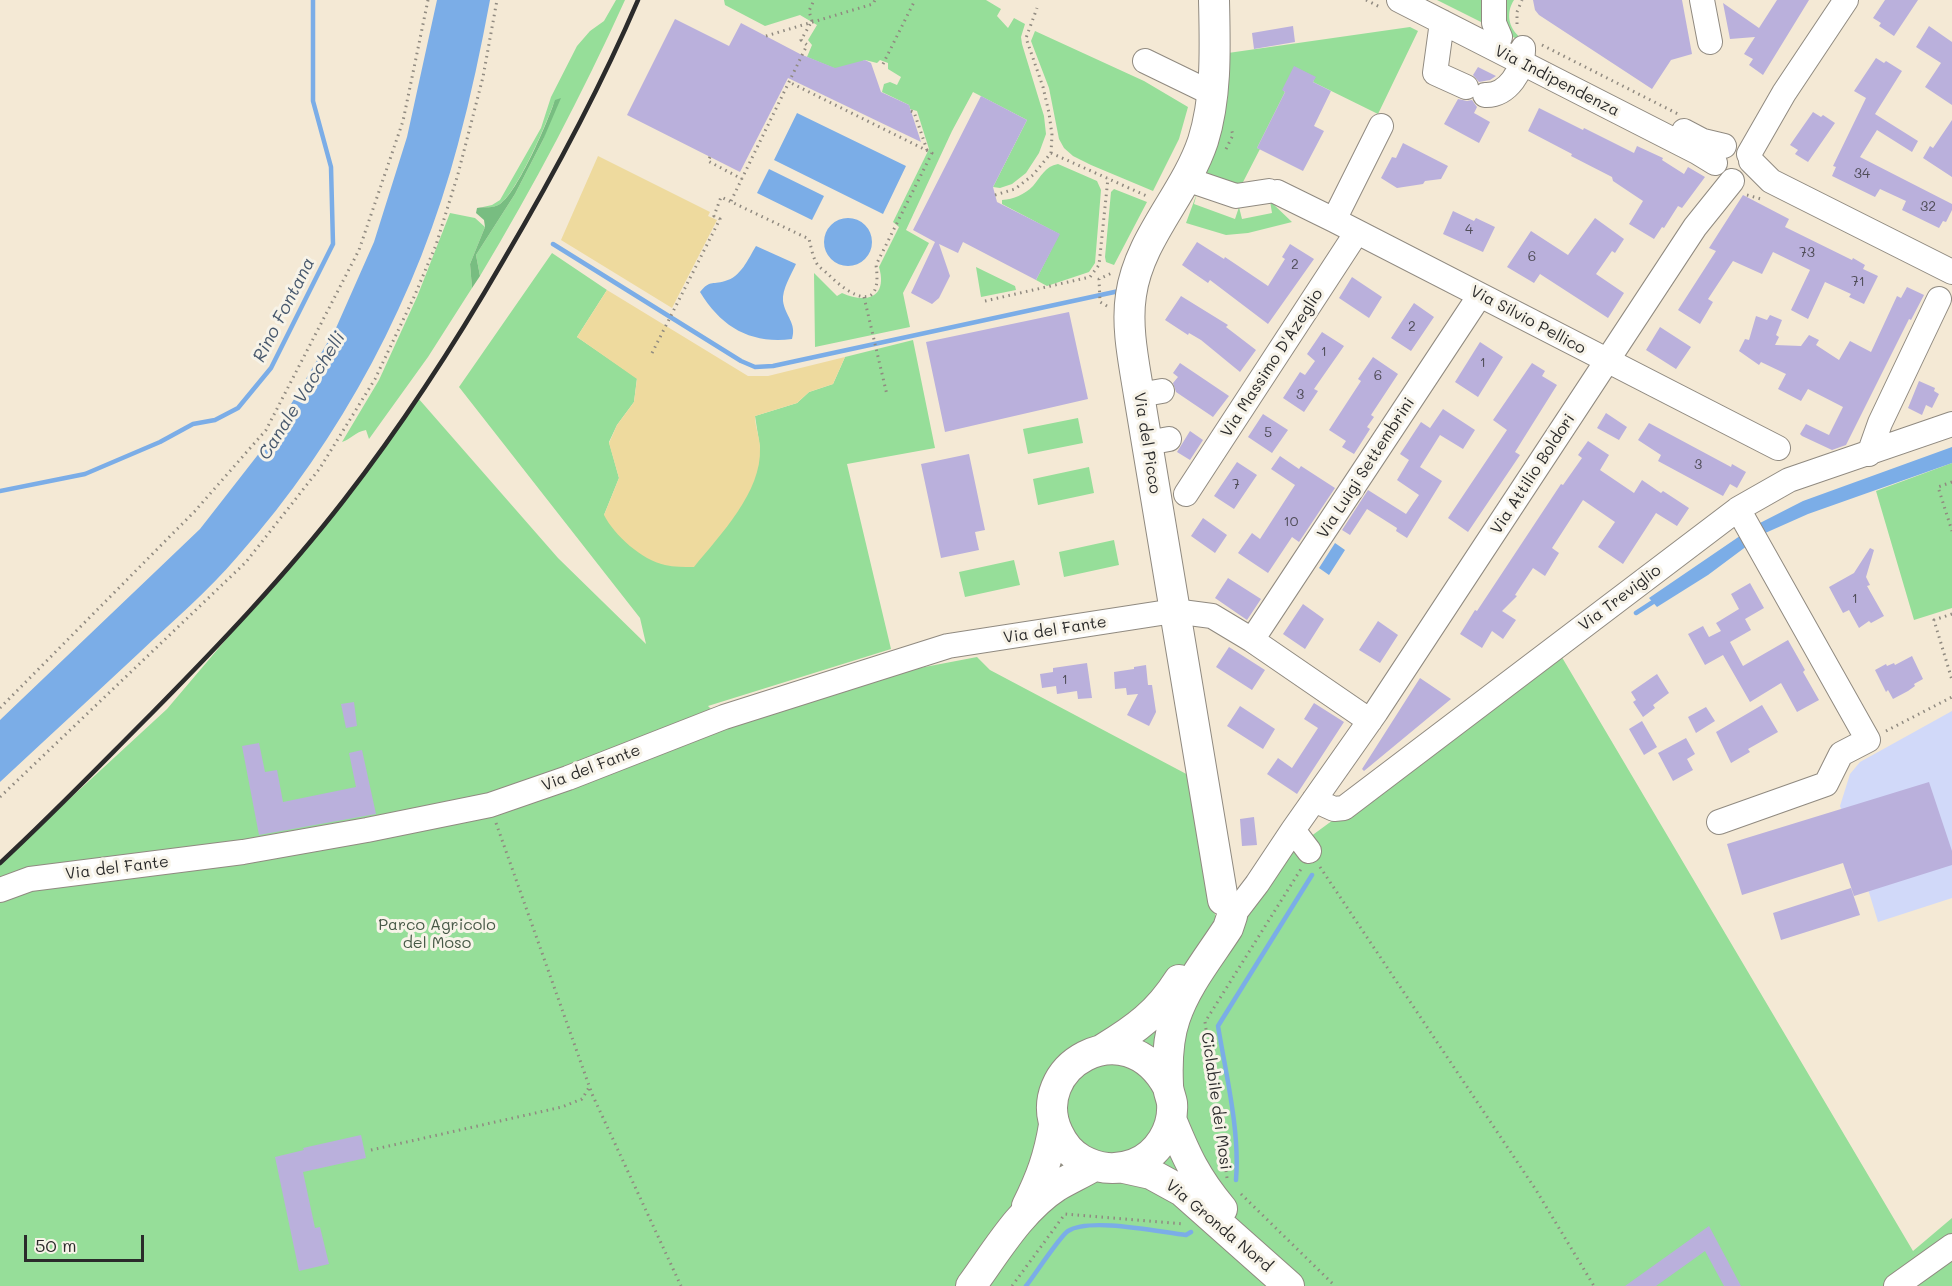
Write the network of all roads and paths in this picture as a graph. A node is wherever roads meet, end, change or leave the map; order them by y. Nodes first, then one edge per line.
1 (428, 0) edge
2 (497, 0) edge
3 (814, 0) edge
4 (875, 0) edge
5 (915, 0) edge
6 (1214, 0) edge
7 (1399, 0) edge
8 (1428, 0) edge
9 (1494, 0) edge
10 (1702, 0) edge
11 (1846, 0) edge
12 (1037, 8) dead end
13 (812, 21) junction
14 (1442, 22) junction
15 (766, 36) dead end
16 (1500, 37) junction
17 (1710, 42) dead end
18 (1528, 57) junction
19 (1145, 61) dead end
20 (883, 64) dead end
21 (789, 82) junction
22 (1213, 94) junction
23 (911, 111) dead end
24 (1381, 126) dead end
25 (927, 150) junction
26 (1051, 153) junction
27 (710, 157) dead end
28 (1733, 163) junction
29 (742, 178) junction
30 (1108, 178) junction
31 (1186, 179) junction
32 (995, 195) dead end
33 (731, 201) junction
34 (1170, 205) junction
35 (1334, 220) junction
36 (1357, 232) junction
37 (1118, 271) dead end
38 (1952, 272) edge
39 (1480, 295) junction
40 (864, 297) junction
41 (1939, 299) dead end
42 (985, 301) dead end
43 (1100, 302) dead end
44 (652, 353) dead end
45 (1607, 362) junction
46 (886, 395) dead end
47 (1952, 424) edge
48 (1778, 448) dead end
49 (1869, 454) junction
50 (1952, 482) edge
51 (1186, 494) dead end
52 (1738, 509) junction
53 (1952, 531) edge
54 (1178, 612) junction
55 (1952, 614) edge
56 (1252, 640) junction
57 (1952, 680) edge
58 (1952, 697) edge
59 (0, 708) edge
60 (1370, 721) junction
61 (1868, 740) junction
62 (0, 796) edge
63 (1314, 800) junction
64 (490, 805) junction
65 (1719, 822) dead end
66 (1293, 830) junction
67 (1309, 851) junction
68 (0, 890) edge
69 (1227, 909) junction
70 (1103, 1049) junction
71 (590, 1086) junction
72 (1168, 1087) junction
73 (1172, 1119) junction
74 (1054, 1125) junction
75 (370, 1150) dead end
76 (1094, 1166) junction
77 (1124, 1168) junction
78 (1215, 1197) junction
79 (1020, 1220) junction
80 (1952, 1246) edge
81 (1284, 1281) edge
82 (681, 1286) edge
83 (971, 1286) edge
84 (1012, 1286) edge
85 (1335, 1286) edge
86 (1594, 1286) edge
87 (1896, 1286) edge

1 - 59 path
2 - 62 path
3 - 13 path
4 - 13 path
5 - 20 path
6 - 22 main road, Via del Picco
7 - 14 street, Via Indipendenza
8 - 16 street, Via Indipendenza
9 - 16 street
10 - 17 street
11 - 28 street, Via Attilio Boldori
12 - 26 path
13 - 15 path
13 - 21 path
14 - 18 street, Via Indipendenza
14 - 18 street
16 - 18 street, Via Indipendenza
18 - 28 street, Via Indipendenza
19 - 22 street
21 - 25 path
21 - 29 path
22 - 31 main road, Via del Picco
23 - 25 path
24 - 35 street
25 - 40 path
26 - 30 path
26 - 32 path
27 - 29 path
28 - 38 street, Via Indipendenza
28 - 45 street, Via Attilio Boldori
29 - 33 path
30 - 34 path
30 - 42 path
31 - 34 main road, Via del Picco
31 - 35 street, Via Silvio Pellico
33 - 40 path
33 - 44 path
34 - 54 main road, Via del Picco
35 - 36 street, Via Silvio Pellico
36 - 39 street, Via Silvio Pellico
36 - 51 street, Via Massimo D'Azeglio
37 - 43 path
39 - 45 street, Via Silvio Pellico
39 - 56 street, Via Luigi Settembrini
40 - 46 path
41 - 49 street
45 - 48 street, Via Silvio Pellico
45 - 60 street, Via Attilio Boldori
47 - 49 street, Via Treviglio
49 - 52 street, Via Treviglio
50 - 53 path
52 - 61 street
52 - 63 street, Via Treviglio
54 - 56 street
54 - 64 street, Via del Fante
54 - 69 main road, Via del Picco
55 - 57 path
56 - 60 street
58 - 61 path
60 - 63 street, Via Attilio Boldori
61 - 65 street
63 - 66 street, Via Attilio Boldori
64 - 68 street, Via del Fante
64 - 71 path
66 - 67 street
66 - 69 street, Via Attilio Boldori
67 - 78 path, Ciclabile dei Mosi
67 - 86 path
69 - 70 main road, Via Attilio Boldori
69 - 72 main road, Via Attilio Boldori
70 - 72 main road
70 - 74 main road
71 - 75 path
71 - 82 path
72 - 73 main road
73 - 77 main road
73 - 78 main road, Via Gronda Nord
74 - 76 main road
74 - 79 main road
76 - 77 main road
76 - 79 main road
77 - 78 main road, Via Gronda Nord
78 - 81 main road, Via Gronda Nord
78 - 84 path
78 - 85 path
79 - 83 main road
80 - 87 street

